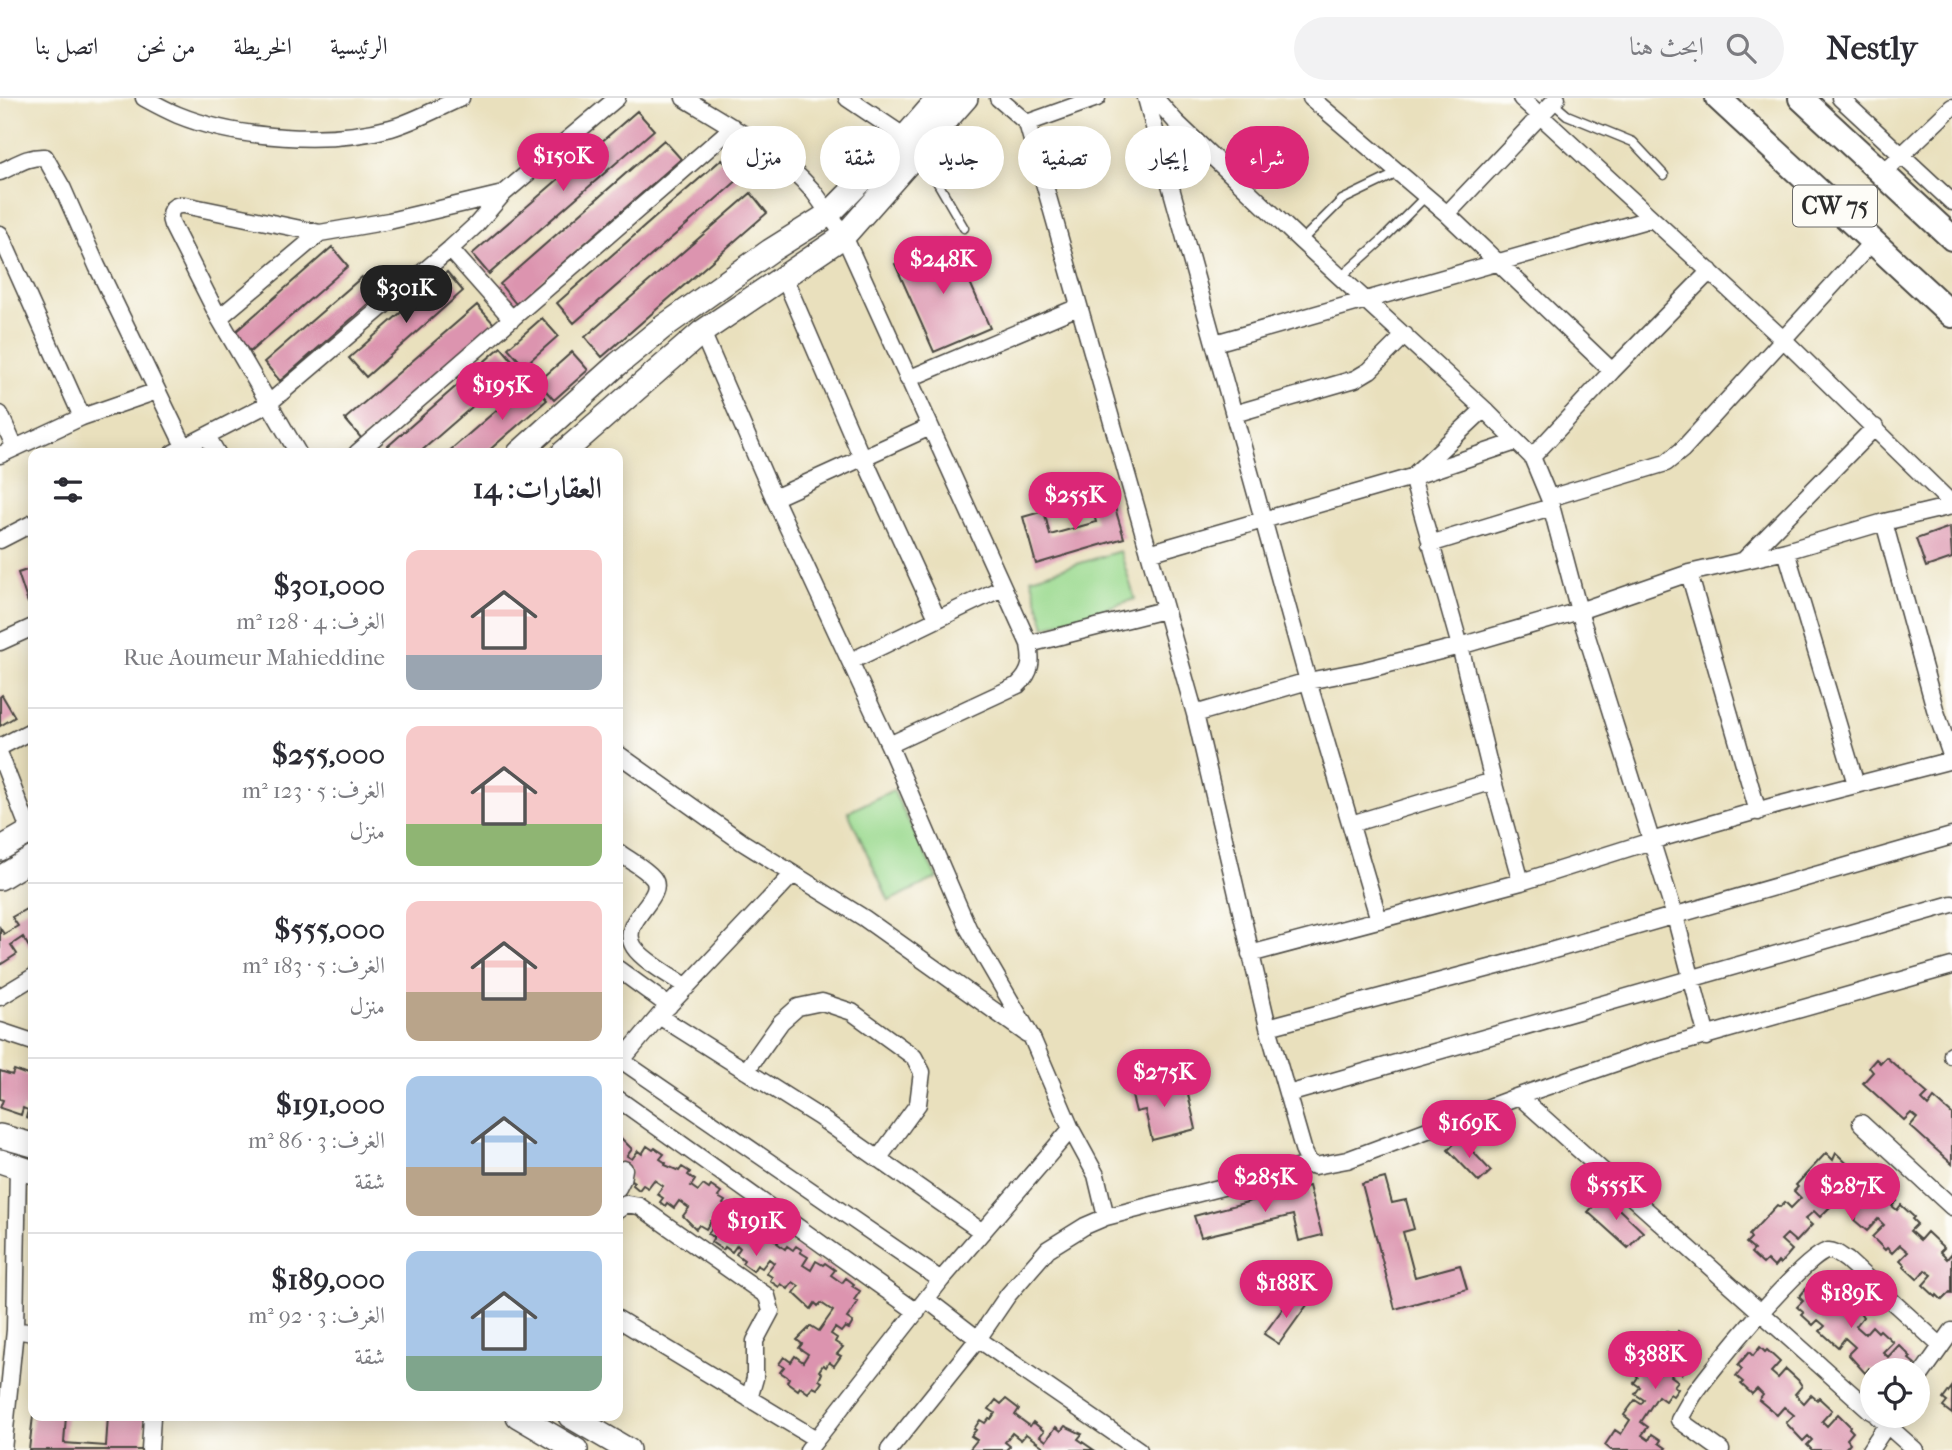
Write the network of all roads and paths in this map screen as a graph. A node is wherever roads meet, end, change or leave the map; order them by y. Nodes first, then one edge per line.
1 (144, 98) edge
2 (461, 98) edge
3 (617, 98) edge
4 (684, 98) edge
5 (847, 98) edge
6 (939, 98) edge
7 (966, 98) edge
8 (998, 98) edge
9 (1097, 98) edge
10 (1146, 98) edge
11 (1155, 98) edge
12 (1311, 98) edge
13 (1521, 98) edge
14 (1718, 98) edge
15 (1801, 98) edge
16 (1840, 98) edge
17 (1555, 100) edge
18 (1952, 107) edge
19 (1541, 116) junction
20 (1027, 123) junction
21 (731, 126) edge
22 (721, 137) edge
23 (912, 144) junction
24 (1903, 154) junction
25 (0, 172) edge
26 (1398, 173) junction
27 (1883, 173) junction
28 (1664, 175) dead end
29 (806, 184) edge
30 (503, 194) junction
31 (1426, 196) junction
32 (1952, 202) edge
33 (829, 214) junction
34 (1447, 214) junction
35 (1650, 219) junction
36 (964, 228) dead end
37 (320, 233) junction
38 (0, 234) edge
39 (844, 236) junction
40 (1952, 238) edge
41 (1301, 241) junction
42 (1873, 242) junction
43 (450, 249) junction
44 (1499, 263) junction
45 (1710, 271) junction
46 (784, 277) junction
47 (1341, 277) junction
48 (1363, 299) junction
49 (1078, 307) junction
50 (1952, 314) edge
51 (219, 318) junction
52 (512, 319) junction
53 (702, 332) junction
54 (1405, 335) junction
55 (1784, 340) junction
56 (1215, 343) junction
57 (1612, 371) junction
58 (908, 379) junction
59 (157, 391) junction
60 (268, 404) junction
61 (1485, 409) junction
62 (0, 414) edge
63 (1234, 414) junction
64 (82, 418) junction
65 (930, 427) junction
66 (1875, 427) junction
67 (207, 436) junction
68 (1516, 442) junction
69 (15, 448) junction
70 (178, 448) edge
71 (183, 448) edge
72 (214, 448) edge
73 (295, 448) edge
74 (363, 448) edge
75 (525, 448) edge
76 (569, 448) edge
77 (0, 455) edge
78 (1532, 457) junction
79 (862, 458) junction
80 (1412, 477) junction
81 (774, 498) junction
82 (1550, 503) junction
83 (1952, 505) edge
84 (1264, 520) junction
85 (1884, 522) junction
86 (28, 526) edge
87 (0, 540) edge
88 (1430, 544) junction
89 (1786, 551) junction
90 (1149, 553) junction
91 (1745, 559) junction
92 (1689, 573) junction
93 (1002, 588) junction
94 (1164, 610) junction
95 (1579, 611) junction
96 (937, 618) junction
97 (28, 629) edge
98 (0, 642) edge
99 (1029, 643) junction
100 (1460, 646) junction
101 (851, 661) junction
102 (1308, 681) junction
103 (1195, 715) junction
104 (28, 733) edge
105 (889, 745) junction
106 (0, 747) edge
107 (0, 755) edge
108 (623, 758) edge
109 (1952, 759) edge
110 (1493, 781) junction
111 (1856, 784) junction
112 (1758, 812) junction
113 (28, 822) edge
114 (1351, 824) junction
115 (28, 833) edge
116 (1952, 836) edge
117 (1651, 841) junction
118 (0, 849) edge
119 (623, 856) edge
120 (28, 862) edge
121 (793, 874) junction
122 (0, 878) edge
123 (1521, 882) junction
124 (1952, 904) edge
125 (1675, 916) junction
126 (1379, 920) junction
127 (1250, 954) junction
128 (1952, 966) edge
129 (623, 974) edge
130 (1692, 978) junction
131 (28, 980) edge
132 (687, 987) junction
133 (0, 997) edge
134 (664, 1011) junction
135 (1268, 1027) junction
136 (0, 1031) edge
137 (1707, 1037) junction
138 (1032, 1038) junction
139 (28, 1040) edge
140 (623, 1056) edge
141 (623, 1061) edge
142 (746, 1071) junction
143 (1288, 1094) junction
144 (1519, 1096) junction
145 (623, 1102) edge
146 (1861, 1123) dead end
147 (1071, 1129) junction
148 (0, 1136) edge
149 (28, 1144) edge
150 (878, 1160) junction
151 (1312, 1164) junction
152 (17, 1166) edge
153 (624, 1169) dead end
154 (623, 1174) edge
155 (1952, 1207) edge
156 (623, 1208) edge
157 (1106, 1217) junction
158 (981, 1231) junction
159 (941, 1280) junction
160 (921, 1305) junction
161 (1762, 1312) junction
162 (623, 1322) edge
163 (15, 1330) junction
164 (1952, 1331) edge
165 (28, 1332) edge
166 (978, 1339) junction
167 (1941, 1346) junction
168 (1930, 1362) edge
169 (749, 1399) junction
170 (1860, 1401) edge
171 (152, 1421) edge
172 (526, 1421) edge
173 (579, 1421) edge
174 (1881, 1428) edge
175 (1894, 1428) edge
176 (812, 1445) edge
177 (3, 1450) edge
178 (150, 1450) edge
179 (576, 1450) edge
180 (628, 1450) edge
181 (890, 1450) edge
182 (1139, 1450) edge
183 (1721, 1450) edge
184 (1870, 1450) edge
185 (1915, 1450) edge

1 - 2 street
3 - 30 street
4 - 21 street
5 - 23 street
6 - 23 main road
7 - 23 main road
8 - 20 street
9 - 20 street
10 - 56 street
11 - 41 street
12 - 26 street
13 - 19 street
14 - 42 main road, CW 75
15 - 27 main road, CW 75
16 - 24 street
17 - 19 street
17 - 28 lane
18 - 24 street
19 - 34 street
19 - 35 street
20 - 49 street
22 - 52 street
23 - 33 main road
23 - 36 lane
23 - 39 main road
24 - 27 street
24 - 32 street
25 - 59 street
26 - 31 street
26 - 41 lane
27 - 40 main road, CW 75
29 - 33 street
30 - 37 street
30 - 43 street
31 - 34 street
31 - 47 lane
33 - 39 street
33 - 75 main road
34 - 44 street
35 - 44 street
35 - 45 street
37 - 51 street
37 - 51 street
38 - 64 street
39 - 46 main road
39 - 58 street
41 - 47 street
42 - 50 main road, CW 75
42 - 55 street
43 - 52 street
43 - 60 street
44 - 48 street
44 - 57 street
45 - 55 street
45 - 57 street
46 - 53 main road
46 - 79 street
47 - 48 street
48 - 54 street
48 - 56 street
49 - 58 street
49 - 90 street
51 - 60 street
52 - 74 street
53 - 76 main road
53 - 81 street
54 - 61 street
54 - 63 street
55 - 66 street
55 - 82 street
56 - 63 street
57 - 78 street
58 - 65 street
59 - 64 street
59 - 70 street
60 - 67 street
60 - 73 street
61 - 68 street
61 - 80 street
62 - 69 street
63 - 84 street
64 - 69 street
65 - 79 street
65 - 93 street
66 - 83 street
66 - 91 street
67 - 71 street
67 - 72 street
68 - 78 street
68 - 80 street
69 - 77 street
78 - 82 street
79 - 81 street
79 - 96 street
80 - 84 street
80 - 88 street
81 - 101 street
82 - 88 street
82 - 95 street
83 - 85 street
84 - 90 street
84 - 102 street
85 - 89 street
85 - 109 street
86 - 87 street
88 - 100 street
89 - 91 street
89 - 111 street
90 - 94 street
91 - 92 street
92 - 95 street
92 - 112 street
93 - 96 street
93 - 99 street
94 - 99 street
94 - 103 street
95 - 100 street
95 - 117 street
96 - 101 street
97 - 98 street
99 - 105 street
100 - 102 street
100 - 110 street
101 - 105 street
102 - 103 street
102 - 114 street
103 - 127 street
104 - 106 street
105 - 138 street
107 - 113 street
108 - 121 street
109 - 111 street
110 - 114 street
110 - 123 street
111 - 112 street
112 - 117 street
114 - 126 street
115 - 118 main road
116 - 125 street
117 - 123 street
117 - 125 street
119 - 132 street
120 - 122 main road
121 - 132 street
121 - 138 street
123 - 126 street
124 - 130 street
125 - 130 street
125 - 135 street
126 - 127 street
127 - 135 street
128 - 137 street
129 - 134 street
130 - 137 street
130 - 143 street
131 - 133 street
132 - 134 street
134 - 140 street
134 - 142 street
135 - 143 street
136 - 139 street
137 - 144 street
138 - 147 street
141 - 159 street
142 - 150 street
142 - 150 street
143 - 151 street
144 - 151 street
144 - 161 street
145 - 160 street
146 - 155 street
147 - 157 street
147 - 158 street
148 - 149 main road
150 - 158 street
151 - 157 street
152 - 163 street
153 - 154 street
156 - 169 street
157 - 166 street
158 - 159 street
159 - 160 street
160 - 166 street
160 - 176 street
161 - 167 street
161 - 170 street
161 - 183 street
162 - 169 street
163 - 165 street
163 - 177 street
164 - 167 street
166 - 181 street
166 - 182 street
167 - 168 street
169 - 176 street
171 - 178 street
172 - 179 main road
173 - 180 main road
174 - 184 street
175 - 185 street

